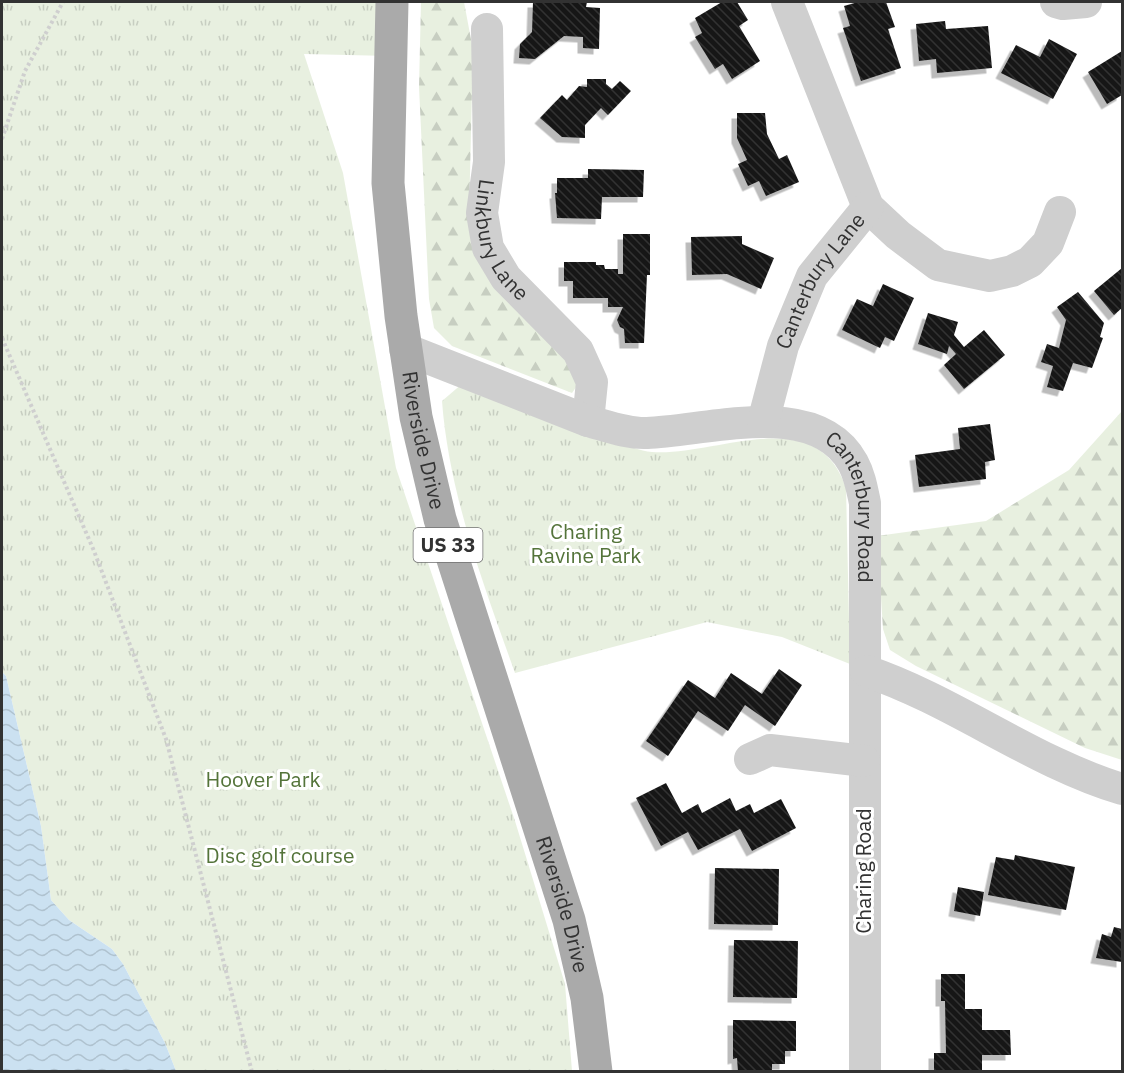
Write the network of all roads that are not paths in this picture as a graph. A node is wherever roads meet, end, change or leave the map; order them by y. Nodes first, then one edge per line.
1 (392, 2) edge
2 (787, 2) edge
3 (1056, 2) edge
4 (1086, 2) edge
5 (487, 29) dead end
6 (868, 207) junction
7 (1060, 212) dead end
8 (405, 349) junction
9 (588, 421) junction
10 (763, 422) junction
11 (866, 671) junction
12 (750, 759) dead end
13 (864, 761) junction
14 (1122, 789) edge
15 (596, 1071) edge
16 (865, 1071) edge

1 - 8 main road, Riverside Drive / US 33
2 - 6 street
3 - 4 street
5 - 9 street, Linkbury Lane
6 - 7 street, Canterbury Lane
6 - 10 street, Canterbury Lane
8 - 9 street, Canterbury Road
8 - 15 main road, Riverside Drive / US 33
9 - 10 street, Canterbury Road
10 - 11 street, Canterbury Road
11 - 13 street, Charing Road
11 - 14 street
12 - 13 street
13 - 16 street, Charing Road

